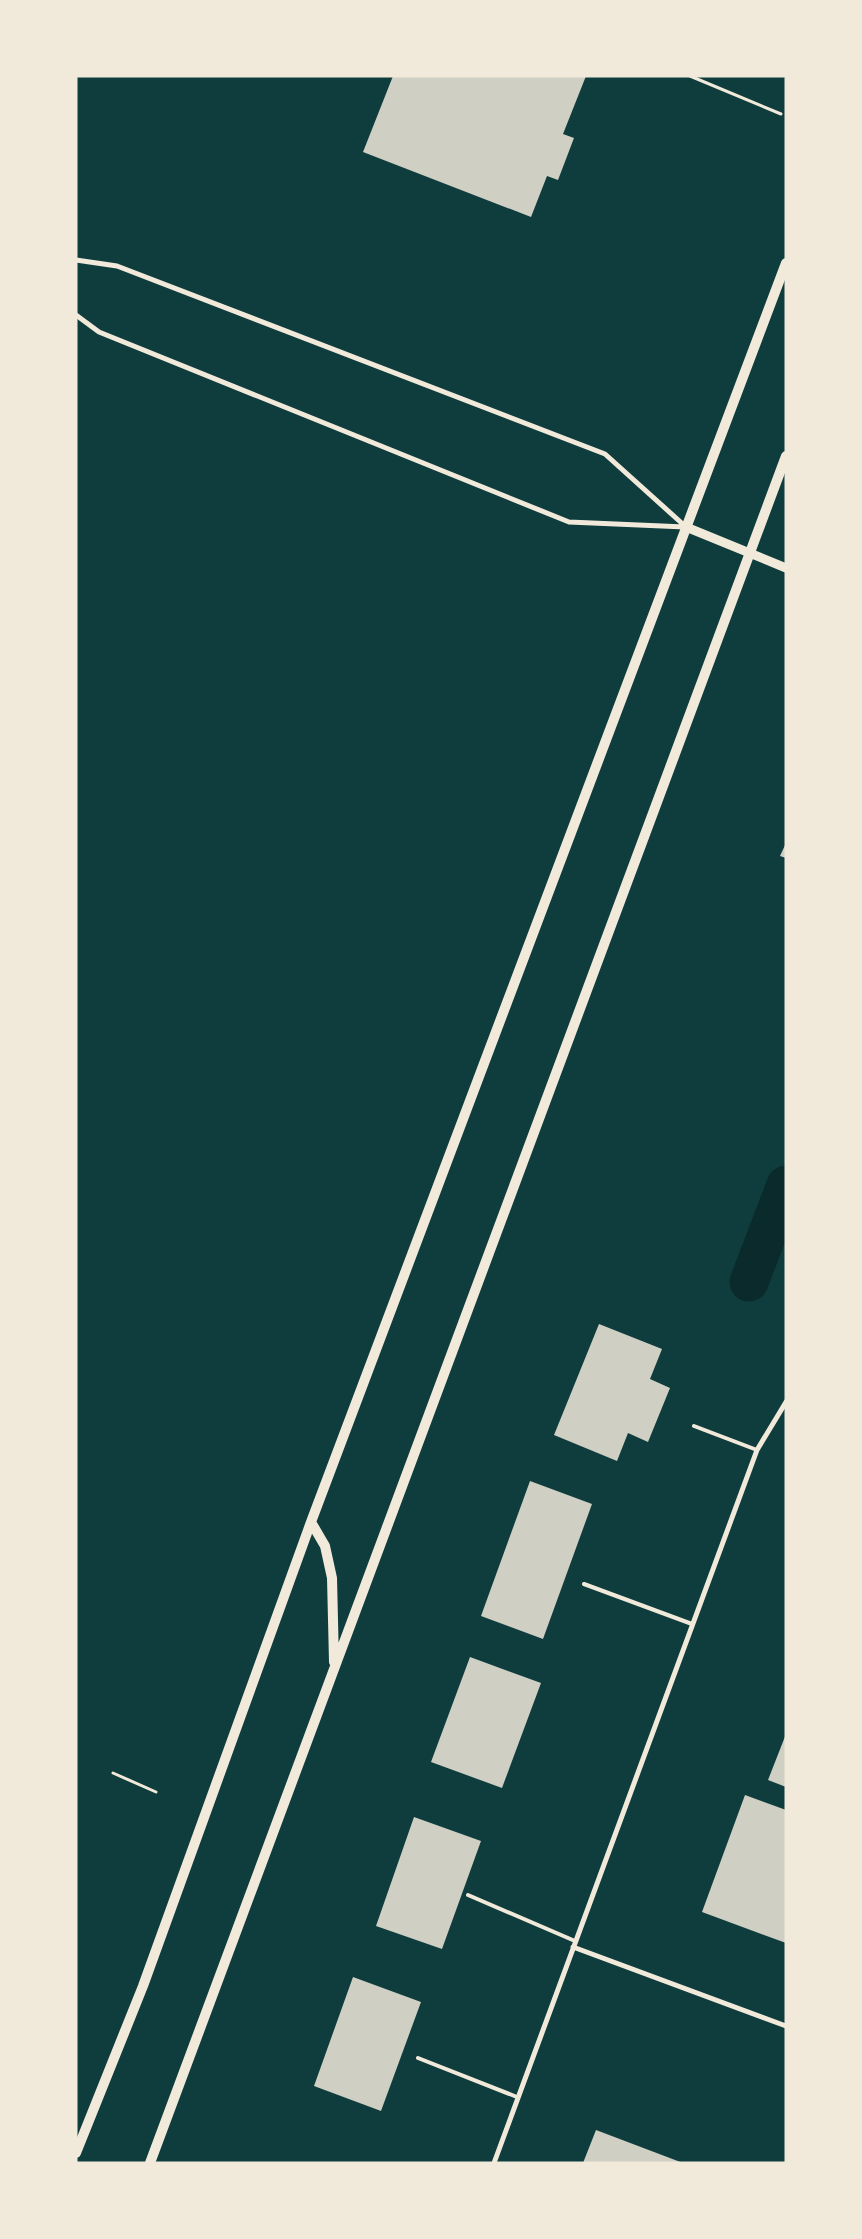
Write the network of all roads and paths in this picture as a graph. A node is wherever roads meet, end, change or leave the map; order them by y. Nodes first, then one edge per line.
1 (690, 76) edge
2 (781, 114) dead end
3 (76, 260) edge
4 (786, 263) edge
5 (76, 315) edge
6 (786, 456) edge
7 (686, 527) junction
8 (749, 553) junction
9 (786, 568) edge
10 (786, 1402) edge
11 (694, 1426) dead end
12 (757, 1450) junction
13 (311, 1522) junction
14 (584, 1584) dead end
15 (692, 1624) junction
16 (334, 1668) junction
17 (113, 1773) dead end
18 (156, 1792) dead end
19 (468, 1895) dead end
20 (574, 1944) junction
21 (786, 2026) edge
22 (418, 2058) dead end
23 (517, 2097) junction
24 (76, 2153) edge
25 (150, 2163) edge
26 (494, 2163) edge

1 - 2 path
3 - 7 street
4 - 7 main road
5 - 7 street
6 - 8 main road
7 - 8 street
7 - 13 main road
8 - 9 street
8 - 16 main road
10 - 12 street
11 - 12 lane
12 - 15 street
13 - 16 main road
13 - 24 main road
14 - 15 lane
15 - 20 street
16 - 25 main road
17 - 18 path
19 - 20 lane
20 - 21 street
20 - 23 street
22 - 23 lane
23 - 26 street

